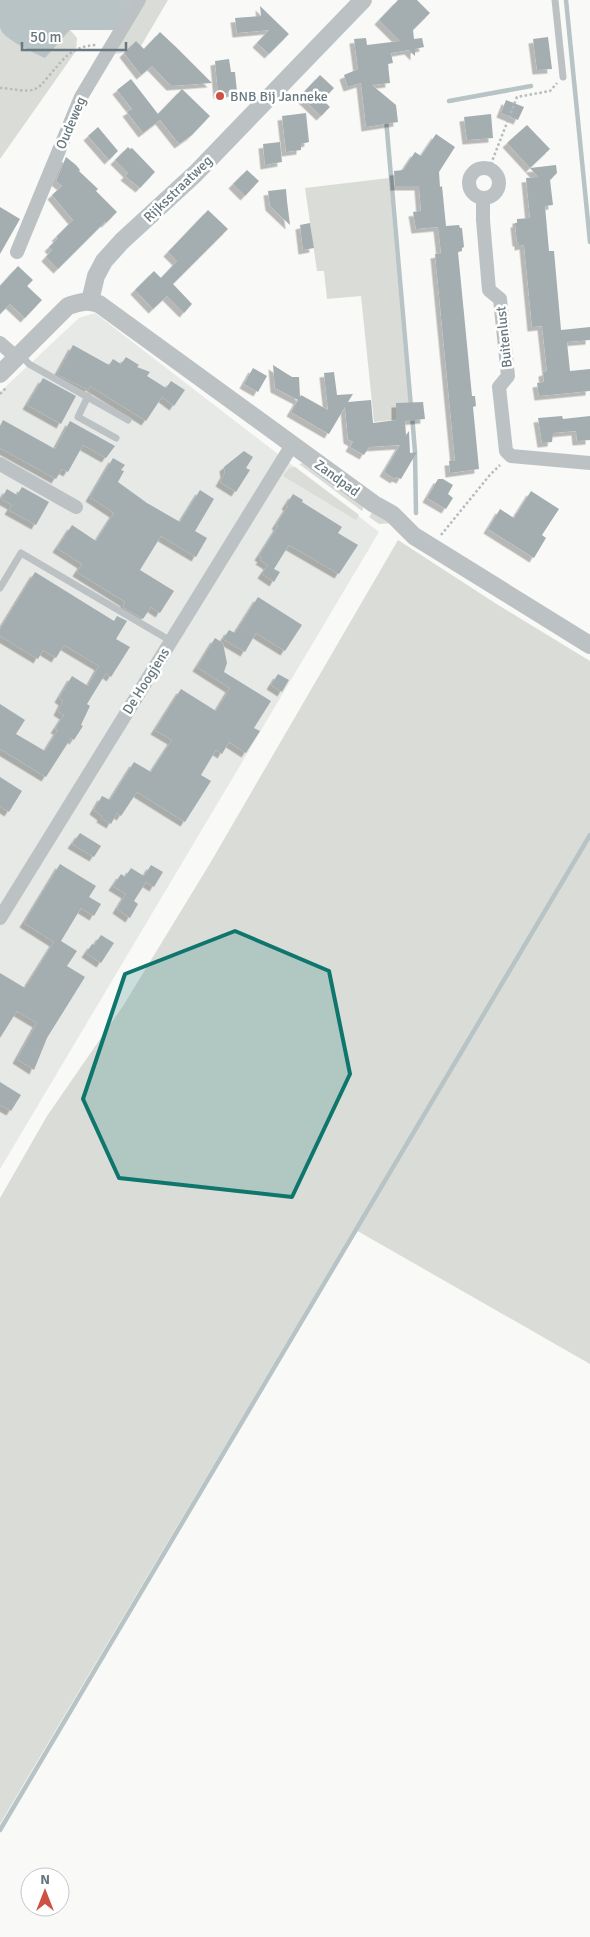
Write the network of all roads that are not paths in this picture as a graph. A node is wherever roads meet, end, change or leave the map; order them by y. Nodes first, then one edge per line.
1 (139, 0) edge
2 (363, 0) edge
3 (555, 0) edge
4 (563, 77) road end
5 (484, 198) junction
6 (17, 252) dead end
7 (90, 301) junction
8 (0, 343) edge
9 (18, 356) junction
10 (0, 374) edge
11 (88, 396) junction
12 (128, 420) dead end
13 (116, 438) dead end
14 (292, 445) junction
15 (590, 463) edge
16 (0, 464) edge
17 (76, 507) dead end
18 (0, 588) edge
19 (171, 641) junction
20 (590, 645) edge
21 (0, 918) edge

1 - 6 street, Oudeweg
2 - 7 street, Rijksstraatweg
3 - 4 lane
5 - 5 street
5 - 15 street, Buitenlust
7 - 9 street
7 - 14 street, Zandpad
8 - 9 street
9 - 10 street
9 - 11 lane
11 - 12 lane
11 - 13 lane
14 - 19 street, De Hoogjens
14 - 20 street, Zandpad
16 - 17 street
18 - 19 lane
19 - 21 street, De Hoogjens

